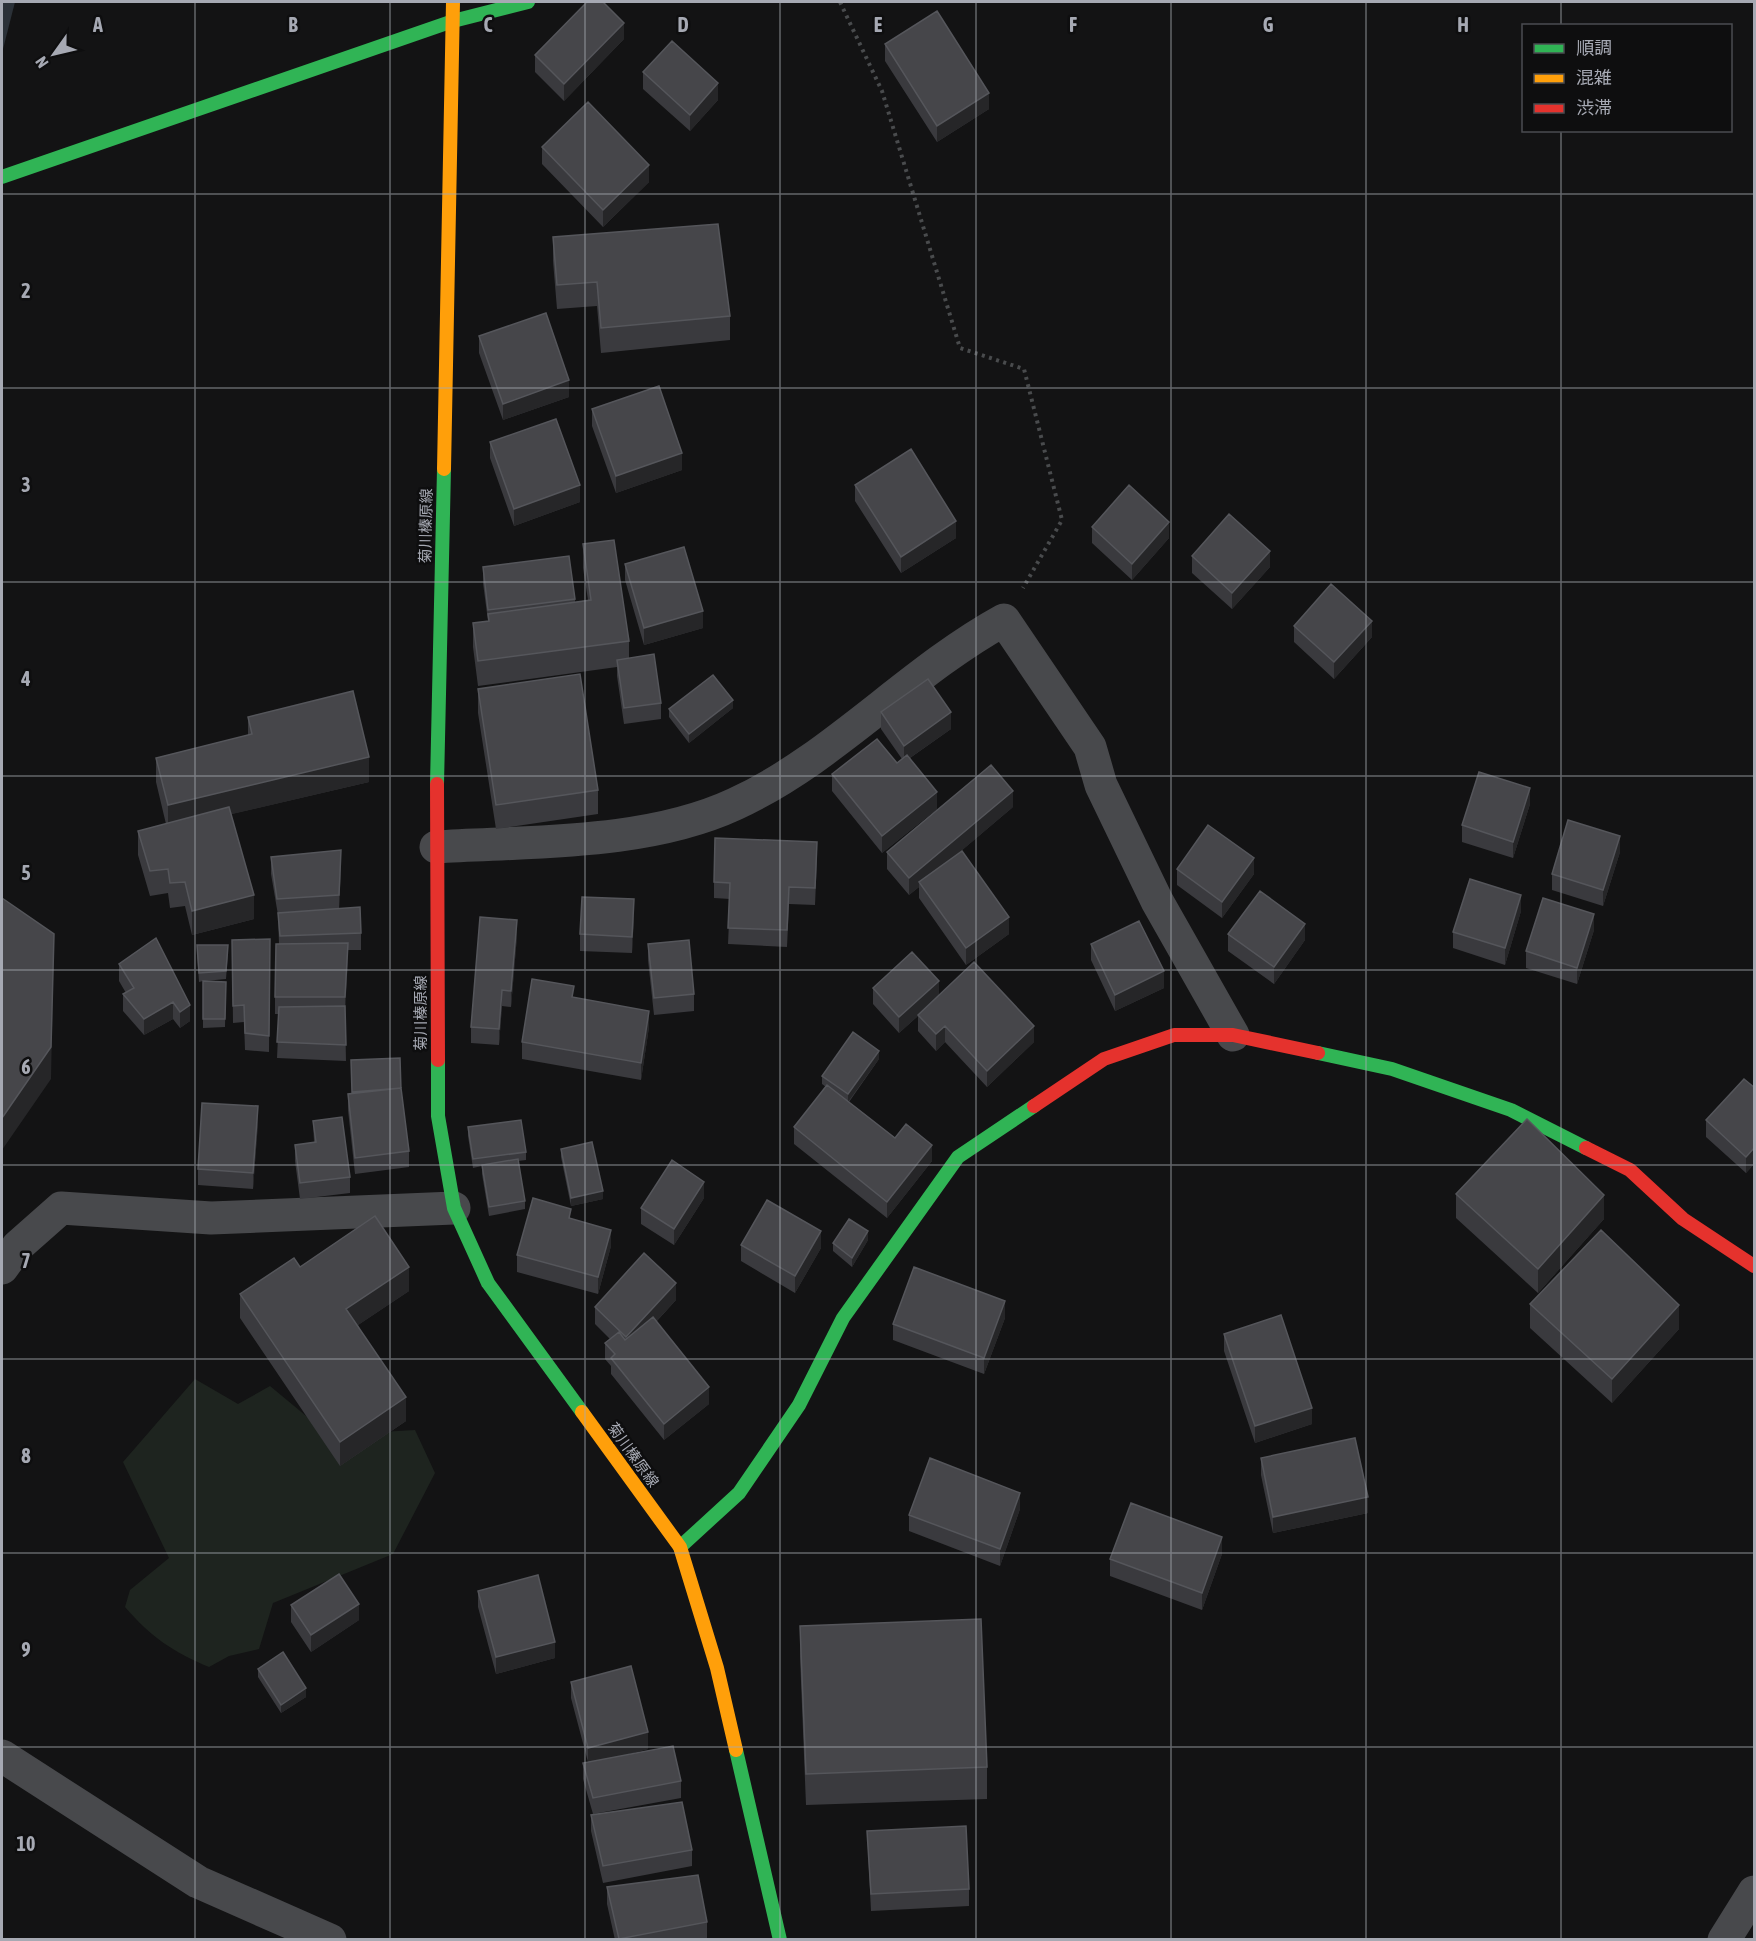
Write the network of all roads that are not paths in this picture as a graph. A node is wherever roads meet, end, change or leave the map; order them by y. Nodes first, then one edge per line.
1 (453, 2) edge
2 (528, 2) edge
3 (453, 21) junction
4 (2, 177) edge
5 (436, 847) junction
6 (1233, 1035) junction
7 (454, 1208) junction
8 (1755, 1266) edge
9 (2, 1268) edge
10 (680, 1546) junction
11 (2, 1756) edge
12 (1755, 1892) edge
13 (330, 1940) edge
14 (780, 1940) edge
15 (1724, 1940) edge

1 - 3 main road, 菊川榛原線
2 - 3 main road
3 - 4 main road
3 - 5 main road, 菊川榛原線
5 - 6 street
5 - 7 main road, 菊川榛原線
6 - 8 main road
6 - 10 main road
7 - 9 street
7 - 10 main road, 菊川榛原線
10 - 14 main road, 菊川榛原線
11 - 13 street
12 - 15 street

